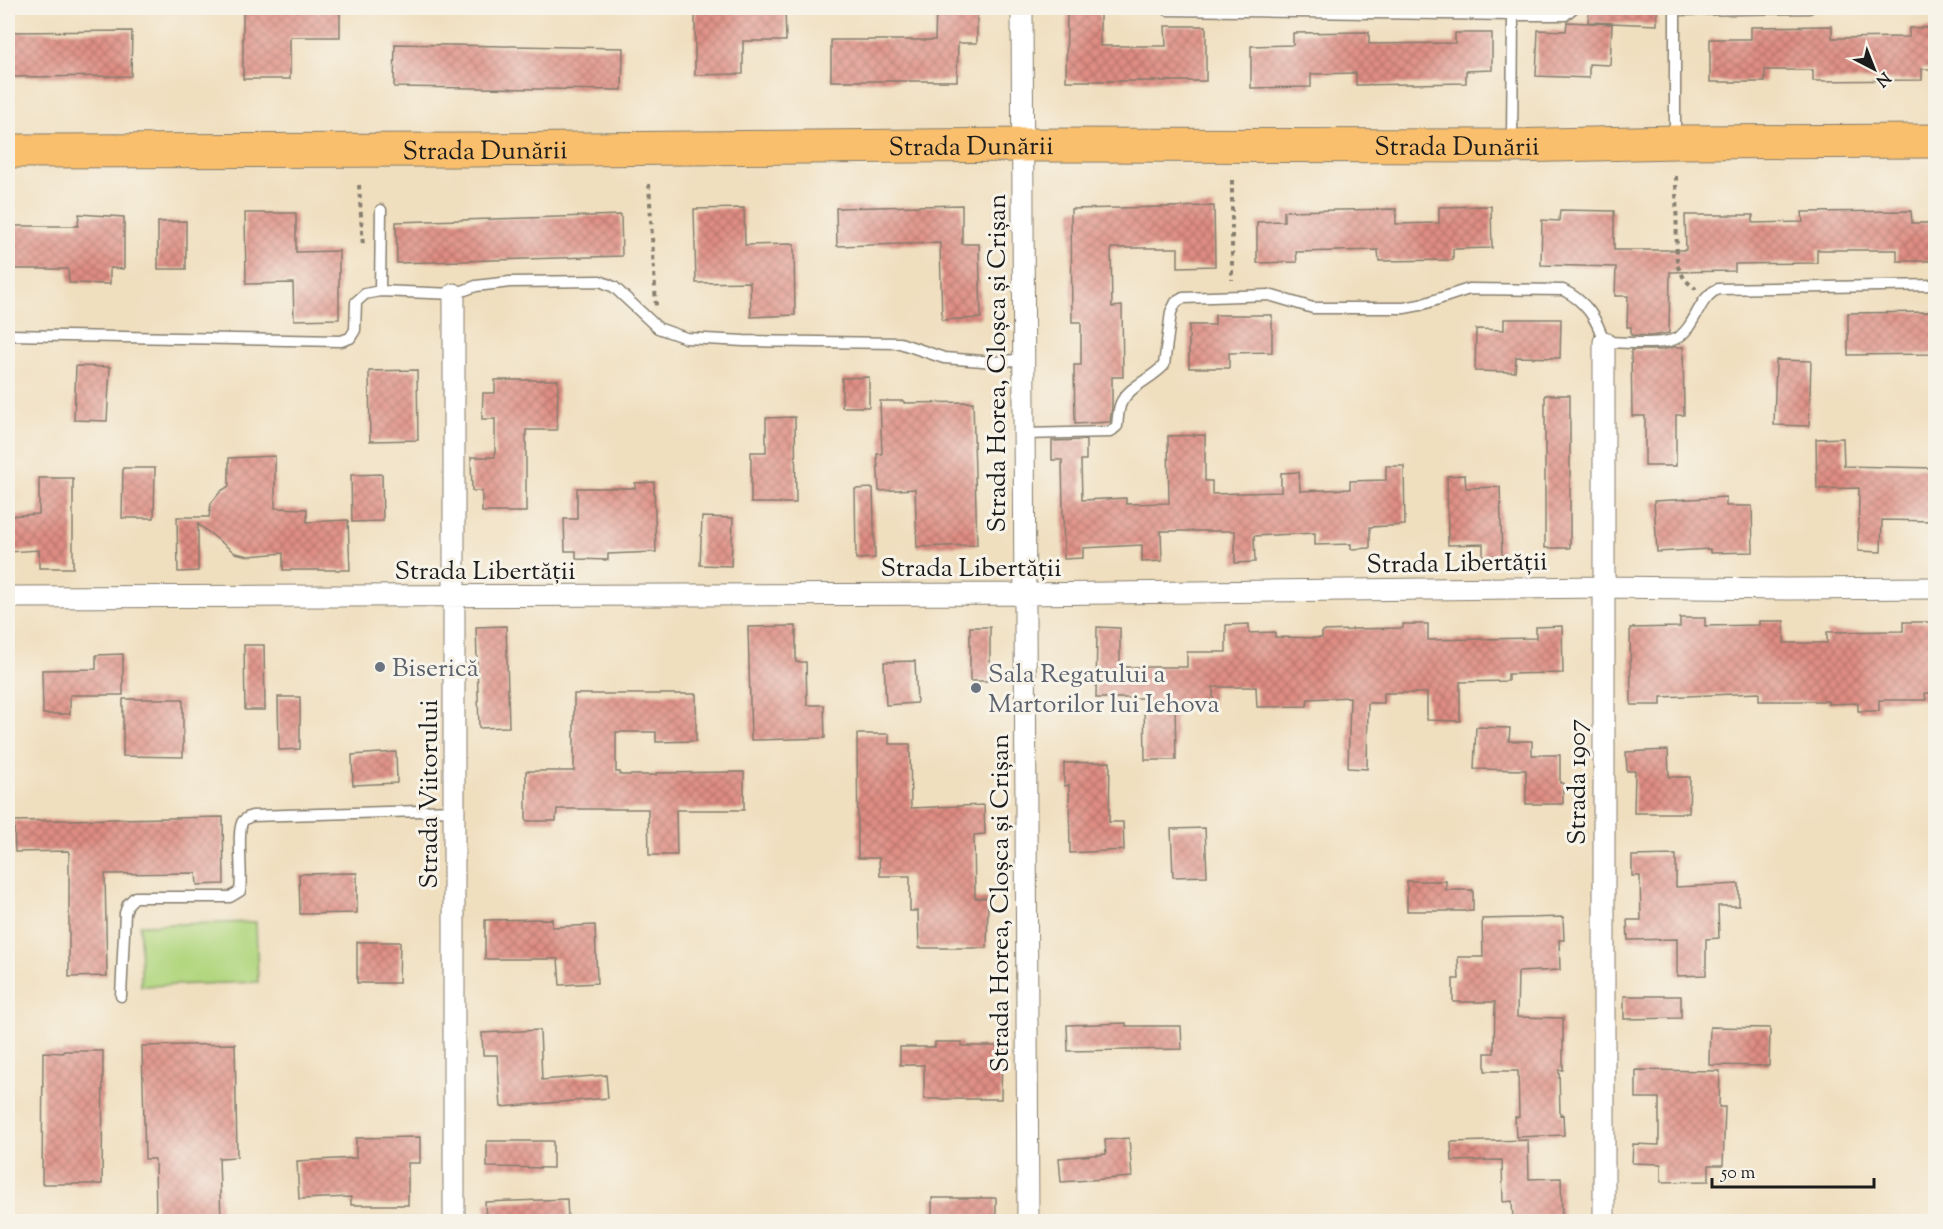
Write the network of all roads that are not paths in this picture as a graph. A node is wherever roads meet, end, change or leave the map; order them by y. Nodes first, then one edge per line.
1 (1022, 8) edge
2 (1165, 8) edge
3 (1573, 8) edge
4 (1809, 8) edge
5 (1675, 9) edge
6 (1513, 15) junction
7 (1935, 141) edge
8 (1675, 142) junction
9 (1023, 145) junction
10 (1512, 146) junction
11 (8, 151) edge
12 (381, 210) dead end
13 (1935, 285) edge
14 (380, 291) junction
15 (454, 294) junction
16 (8, 335) edge
17 (1604, 342) junction
18 (1024, 359) junction
19 (1024, 434) junction
20 (1603, 587) junction
21 (1935, 588) edge
22 (1024, 594) junction
23 (8, 597) edge
24 (455, 597) junction
25 (455, 810) junction
26 (121, 996) dead end
27 (454, 1221) edge
28 (1028, 1221) edge
29 (1604, 1221) edge

1 - 9 street, Strada Horea, Cloşca şi Crişan
2 - 6 lane
3 - 6 lane
4 - 5 lane
5 - 8 lane
6 - 10 lane
7 - 8 main road, Strada Dunării
8 - 10 main road, Strada Dunării
9 - 10 main road, Strada Dunării
9 - 11 main road, Strada Dunării
9 - 18 street, Strada Horea, Cloşca şi Crişan
12 - 14 lane
13 - 17 lane
14 - 15 lane
14 - 16 lane
15 - 18 lane
15 - 24 street, Strada Viitorului
17 - 19 lane
17 - 20 street, Strada 1907
18 - 19 street, Strada Horea, Cloşca şi Crişan
19 - 22 street, Strada Horea, Cloşca şi Crişan
20 - 21 street, Strada Libertății
20 - 22 street, Strada Libertății
20 - 29 street, Strada 1907
22 - 24 street, Strada Libertății
22 - 28 street, Strada Horea, Cloşca şi Crişan
23 - 24 street, Strada Libertății
24 - 25 street, Strada Viitorului
25 - 26 lane
25 - 27 street, Strada Viitorului

